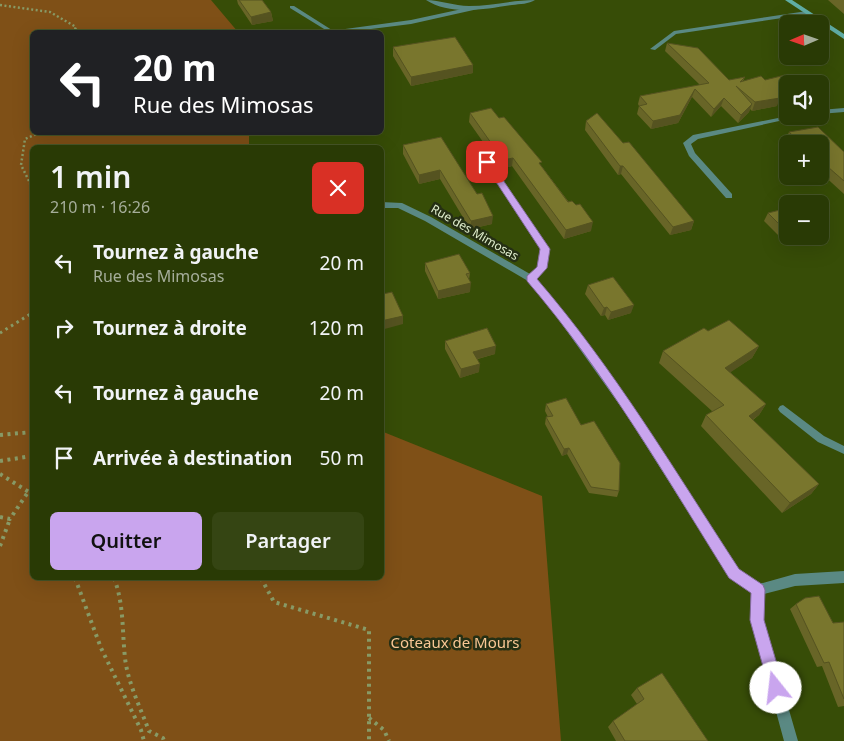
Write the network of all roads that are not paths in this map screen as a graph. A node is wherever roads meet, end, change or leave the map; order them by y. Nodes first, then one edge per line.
1 (429, 0) edge
2 (532, 0) edge
3 (788, 0) edge
4 (292, 7) dead end
5 (476, 8) junction
6 (807, 13) junction
7 (329, 30) edge
8 (353, 30) edge
9 (844, 37) edge
10 (653, 49) dead end
11 (844, 110) edge
12 (829, 111) edge
13 (779, 120) edge
14 (487, 162) dead end
15 (729, 196) dead end
16 (384, 205) edge
17 (531, 279) junction
18 (784, 409) dead end
19 (844, 450) edge
20 (844, 577) edge
21 (758, 590) junction
22 (791, 741) edge

1 - 5 street
2 - 5 street
3 - 6 street
4 - 7 lane
5 - 8 lane
6 - 9 street
6 - 10 lane
11 - 12 street
13 - 15 street
14 - 17 street
16 - 17 street, Rue des Mimosas
17 - 21 street, Rue des Mimosas
18 - 19 lane
20 - 21 street
21 - 22 street

